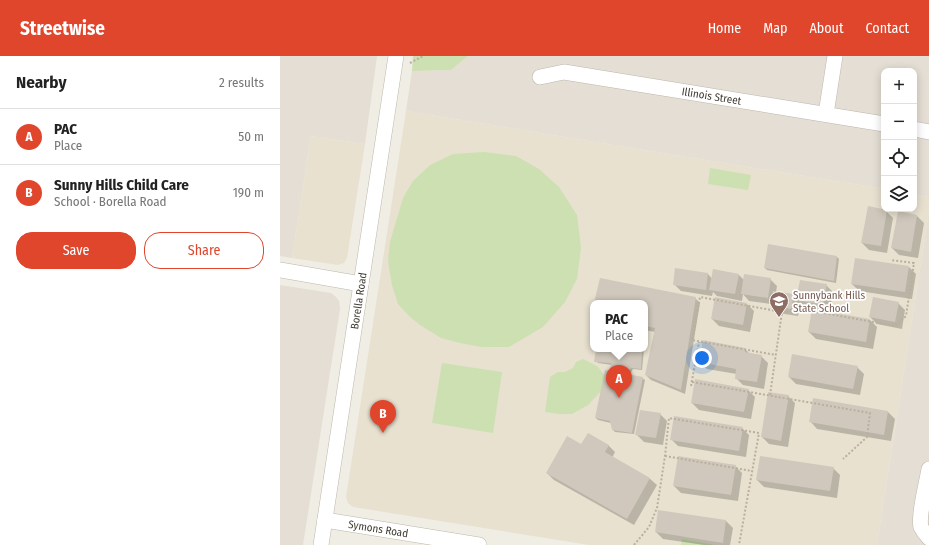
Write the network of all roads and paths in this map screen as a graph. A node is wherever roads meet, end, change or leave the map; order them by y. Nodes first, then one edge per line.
1 (396, 56) edge
2 (423, 56) edge
3 (835, 56) edge
4 (410, 63) dead end
5 (540, 77) dead end
6 (826, 114) junction
7 (881, 123) edge
8 (917, 130) edge
9 (929, 132) edge
10 (891, 260) dead end
11 (280, 270) edge
12 (361, 284) junction
13 (782, 312) junction
14 (699, 342) junction
15 (776, 354) junction
16 (692, 382) junction
17 (691, 386) dead end
18 (770, 395) junction
19 (665, 456) junction
20 (843, 459) dead end
21 (929, 469) edge
22 (752, 471) junction
23 (325, 520) junction
24 (929, 538) edge
25 (321, 545) edge
26 (479, 545) edge
27 (634, 545) edge
28 (739, 545) edge

1 - 12 street, Borella Road
2 - 4 path
3 - 6 street
5 - 6 street, Illinois Street
6 - 7 street, Illinois Street
8 - 9 street
10 - 13 path
11 - 12 street
12 - 23 street, Borella Road
13 - 14 path
13 - 15 path
14 - 15 path
14 - 16 path
15 - 18 path
16 - 17 path
16 - 18 path
18 - 20 path
19 - 22 path
19 - 22 path
19 - 27 path
21 - 24 street
22 - 28 path
23 - 25 street, Borella Road
23 - 26 street, Symons Road

